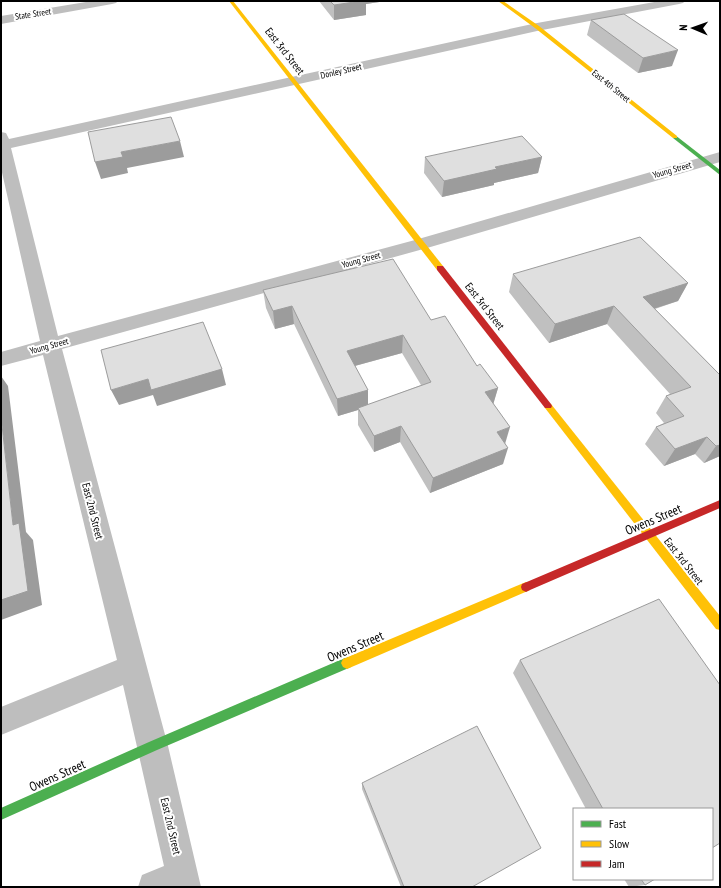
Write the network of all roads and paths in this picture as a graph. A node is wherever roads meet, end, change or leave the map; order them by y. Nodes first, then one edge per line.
1 (112, 1) edge
2 (230, 1) edge
3 (500, 1) edge
4 (679, 1) edge
5 (1, 20) edge
6 (537, 27) junction
7 (293, 82) junction
8 (2, 140) edge
9 (712, 159) edge
10 (720, 173) edge
11 (421, 244) junction
12 (51, 346) junction
13 (1, 359) edge
14 (720, 504) edge
15 (649, 535) junction
16 (720, 625) edge
17 (133, 667) junction
18 (1, 721) edge
19 (153, 746) junction
20 (1, 814) edge
21 (174, 883) edge

1 - 5 street, State Street
2 - 7 main road, East 3rd Street
3 - 6 main road, East 4th Street
4 - 6 street, Donley Street
6 - 7 street, Donley Street
6 - 9 main road, East 4th Street
7 - 8 street, Donley Street
7 - 11 main road, East 3rd Street
8 - 12 street, East 2nd Street
9 - 10 main road, East 4th Street
9 - 11 street, Young Street
11 - 12 street, Young Street
11 - 15 main road, East 3rd Street
12 - 13 street, Young Street
12 - 17 street, East 2nd Street
14 - 15 main road, Owens Street
15 - 16 main road, East 3rd Street
15 - 19 main road, Owens Street
17 - 18 street
17 - 19 street, East 2nd Street
19 - 20 main road, Owens Street
19 - 21 street, East 2nd Street

